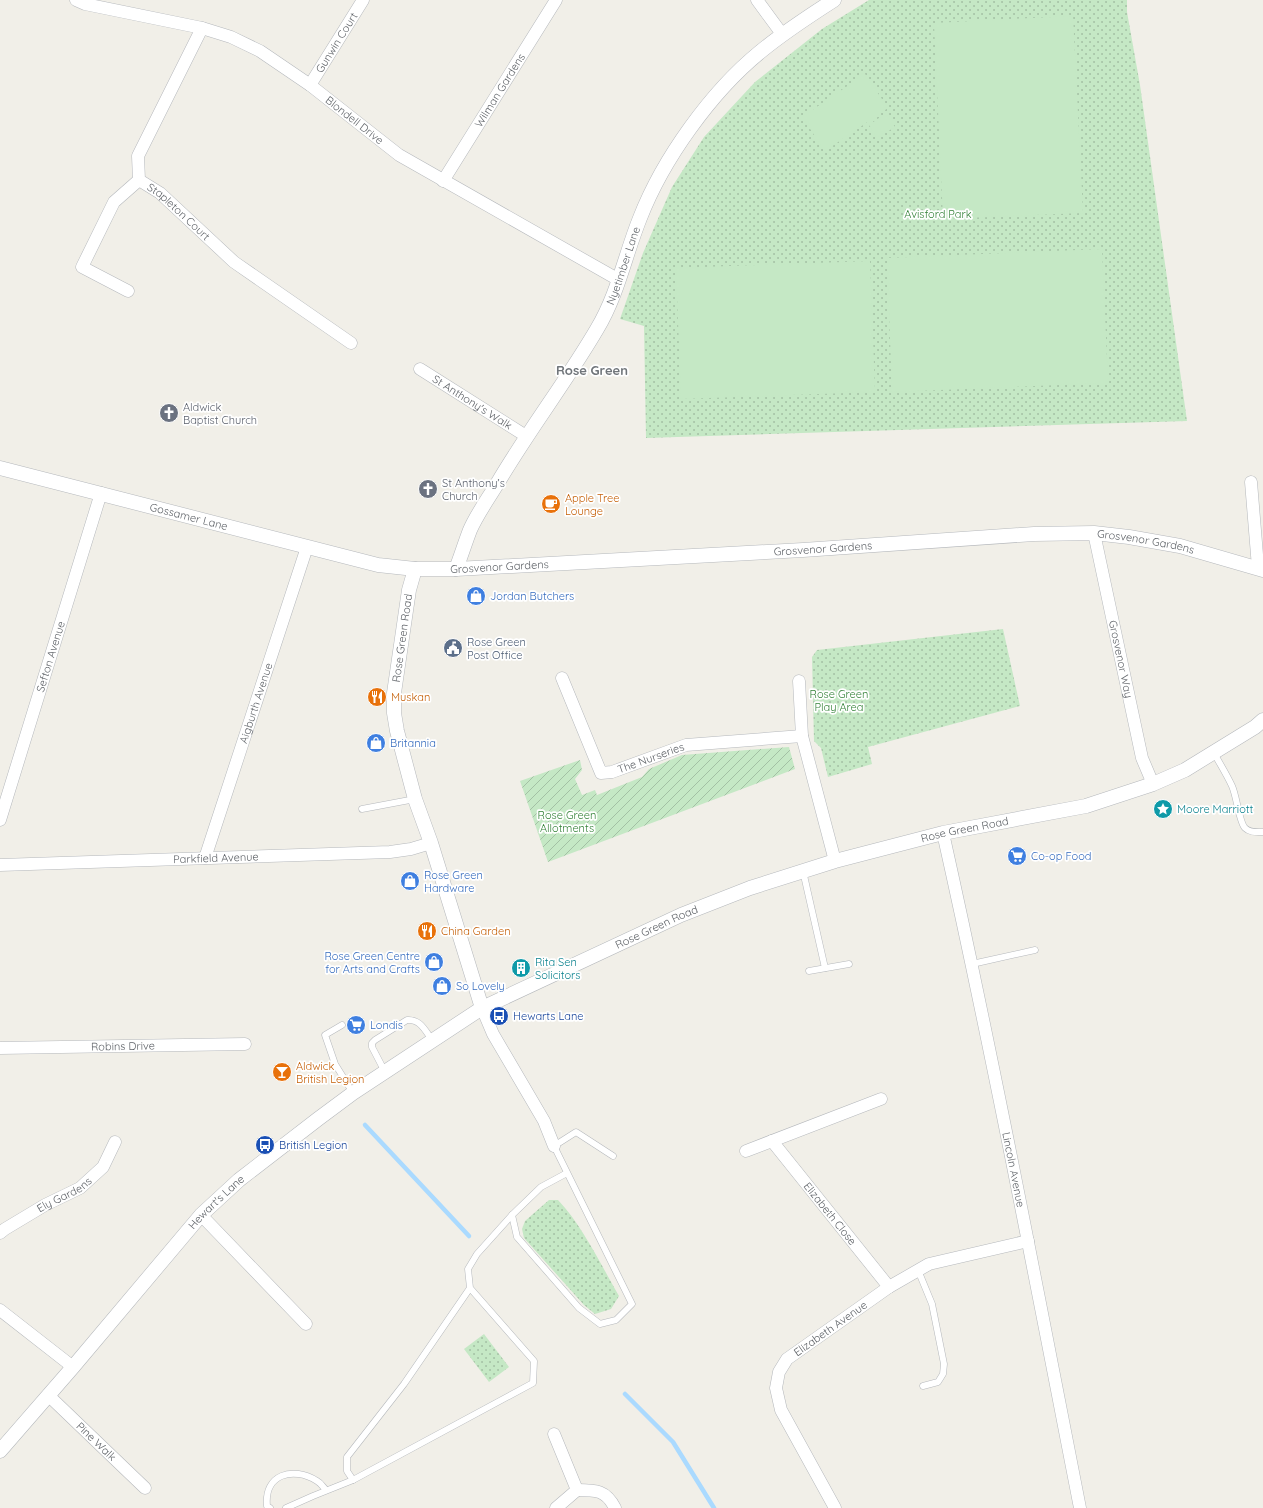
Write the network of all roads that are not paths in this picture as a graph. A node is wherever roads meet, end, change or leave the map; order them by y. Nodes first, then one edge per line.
1 (76, 0) edge
2 (363, 0) edge
3 (556, 0) edge
4 (757, 0) edge
5 (834, 0) edge
6 (202, 28) junction
7 (782, 34) junction
8 (310, 85) junction
9 (139, 180) junction
10 (442, 181) junction
11 (619, 280) junction
12 (128, 290) dead end
13 (351, 343) dead end
14 (420, 368) dead end
15 (526, 436) junction
16 (0, 468) edge
17 (1251, 482) dead end
18 (101, 493) junction
19 (1094, 533) junction
20 (307, 547) junction
21 (378, 565) joint
22 (1260, 568) edge
23 (415, 569) junction
24 (456, 569) junction
25 (562, 678) dead end
26 (799, 681) dead end
27 (1263, 720) edge
28 (802, 736) junction
29 (1214, 753) junction
30 (1153, 784) junction
31 (415, 799) junction
32 (362, 809) dead end
33 (0, 820) edge
34 (1263, 832) edge
35 (943, 833) junction
36 (431, 843) junction
37 (205, 858) junction
38 (835, 861) junction
39 (0, 866) edge
40 (803, 871) junction
41 (1035, 950) dead end
42 (849, 964) dead end
43 (972, 964) junction
44 (825, 968) junction
45 (809, 971) dead end
46 (482, 1008) junction
47 (342, 1026) dead end
48 (433, 1041) junction
49 (246, 1044) dead end
50 (0, 1048) edge
51 (385, 1072) junction
52 (353, 1093) junction
53 (881, 1099) dead end
54 (772, 1141) junction
55 (115, 1142) dead end
56 (554, 1146) junction
57 (746, 1151) dead end
58 (613, 1156) dead end
59 (567, 1173) junction
60 (201, 1214) junction
61 (512, 1215) junction
62 (0, 1234) edge
63 (1028, 1241) junction
64 (918, 1270) junction
65 (889, 1287) junction
66 (470, 1288) junction
67 (0, 1310) edge
68 (306, 1324) dead end
69 (73, 1367) junction
70 (924, 1386) dead end
71 (48, 1395) junction
72 (554, 1434) dead end
73 (0, 1451) edge
74 (353, 1480) junction
75 (145, 1488) dead end
76 (326, 1490) junction
77 (577, 1490) junction
78 (270, 1508) edge
79 (286, 1508) edge
80 (556, 1508) edge
81 (616, 1508) edge
82 (835, 1508) edge
83 (1080, 1508) edge

1 - 6 street, Blondell Drive
2 - 8 street, Gunwin Court
3 - 10 street, Wilman Gardens
4 - 7 street
5 - 7 street, Nyetimber Lane
6 - 8 street, Blondell Drive
6 - 9 street, Stapleton Court
7 - 11 street, Nyetimber Lane
8 - 10 street, Blondell Drive
9 - 12 street
9 - 13 street, Stapleton Court
10 - 11 street, Blondell Drive
11 - 15 street, Nyetimber Lane
14 - 15 street, St Anthony's Walk
15 - 24 street, Nyetimber Lane
16 - 18 street, Gossamer Lane
17 - 22 street
18 - 20 street, Gossamer Lane
18 - 33 street, Sefton Avenue
19 - 22 street, Grosvenor Gardens
19 - 24 street, Grosvenor Gardens
19 - 30 street, Grosvenor Way
20 - 21 street, Gossamer Lane
20 - 37 street, Aigburth Avenue
21 - 23 street, Grosvenor Gardens
23 - 24 street, Grosvenor Gardens
23 - 31 street, Rose Green Road
25 - 28 street, The Nurseries
26 - 28 street
27 - 29 street, Rose Green Road
28 - 38 street
29 - 30 street, Rose Green Road
29 - 34 lane
30 - 35 street, Rose Green Road
31 - 32 lane
31 - 36 street, Rose Green Road
35 - 38 street, Rose Green Road
35 - 43 street, Lincoln Avenue
36 - 37 street, Parkfield Avenue
36 - 46 street, Rose Green Road
37 - 39 street, Parkfield Avenue
38 - 40 street, Rose Green Road
40 - 44 lane
40 - 46 street, Rose Green Road
41 - 43 lane
42 - 44 lane
43 - 63 street, Lincoln Avenue
44 - 45 lane
46 - 48 street, Hewart's Lane
46 - 56 street
47 - 52 lane
48 - 51 street, Hewart's Lane
48 - 51 lane
49 - 50 street, Robins Drive
51 - 52 street, Hewart's Lane
52 - 60 street, Hewart's Lane
53 - 54 street
54 - 57 street
54 - 65 street, Elizabeth Close
55 - 62 street, Ely Gardens
56 - 58 lane
56 - 59 lane
59 - 61 lane
59 - 61 lane
60 - 68 street
60 - 69 street, Hewart's Lane
61 - 66 lane
63 - 64 street, Elizabeth Avenue
63 - 83 street, Lincoln Avenue
64 - 65 street, Elizabeth Avenue
64 - 70 lane
65 - 82 street, Elizabeth Avenue
66 - 74 lane
66 - 74 lane
67 - 69 street
69 - 71 street, Hewart's Lane
71 - 73 street, Hewart's Lane
71 - 75 street, Pine Walk
72 - 77 street
74 - 76 lane
76 - 78 lane
76 - 79 lane
77 - 80 street
77 - 81 street

